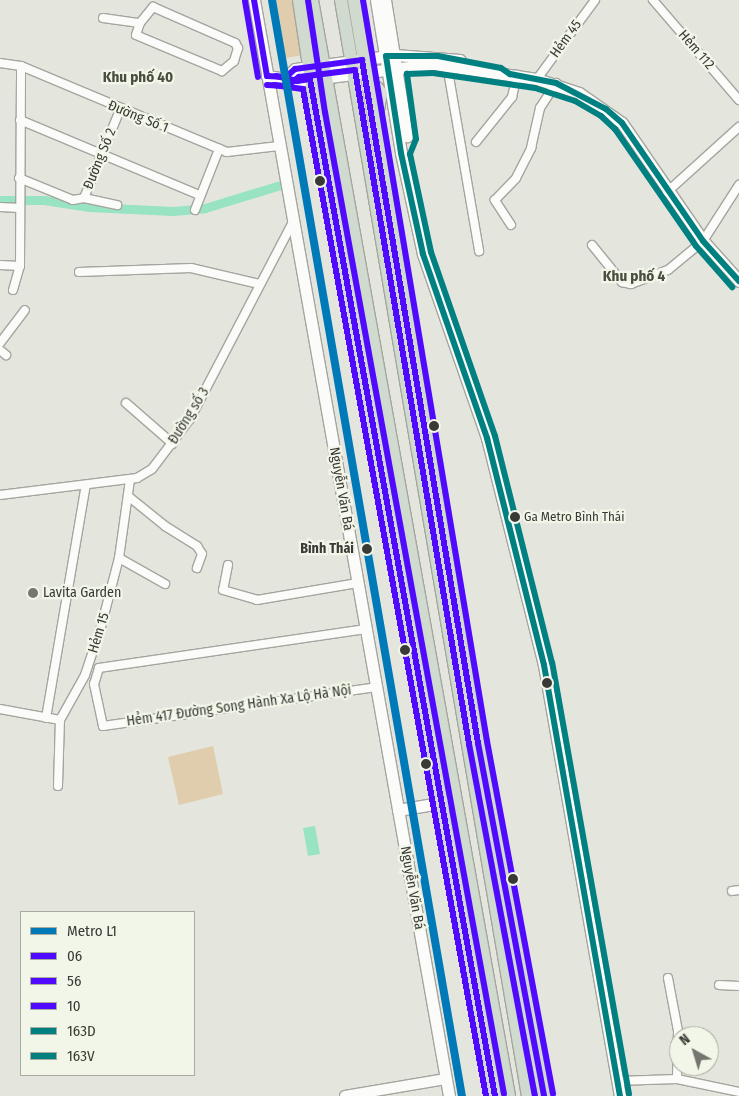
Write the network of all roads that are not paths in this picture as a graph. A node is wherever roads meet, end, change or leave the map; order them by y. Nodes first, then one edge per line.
1 (254, 0) edge
2 (299, 0) edge
3 (312, 0) edge
4 (341, 0) edge
5 (354, 0) edge
6 (376, 0) edge
7 (385, 0) edge
8 (595, 0) edge
9 (653, 0) edge
10 (103, 18) dead end
11 (140, 23) junction
12 (392, 61) junction
13 (0, 63) edge
14 (447, 65) junction
15 (21, 66) junction
16 (357, 66) junction
17 (324, 71) junction
18 (309, 73) junction
19 (514, 74) junction
20 (267, 76) junction
21 (537, 78) junction
22 (556, 84) junction
23 (368, 88) junction
24 (739, 100) edge
25 (358, 105) junction
26 (120, 110) junction
27 (20, 120) junction
28 (739, 127) edge
29 (476, 142) dead end
30 (279, 146) junction
31 (219, 149) junction
32 (100, 156) junction
33 (19, 178) junction
34 (739, 185) edge
35 (667, 192) junction
36 (199, 195) junction
37 (84, 198) junction
38 (117, 205) dead end
39 (0, 207) edge
40 (20, 208) junction
41 (195, 210) dead end
42 (293, 222) junction
43 (511, 225) dead end
44 (703, 242) junction
45 (592, 245) dead end
46 (479, 251) dead end
47 (0, 265) edge
48 (20, 266) junction
49 (79, 272) dead end
50 (739, 281) edge
51 (259, 284) junction
52 (14, 290) dead end
53 (25, 310) dead end
54 (0, 343) edge
55 (126, 403) dead end
56 (173, 444) junction
57 (130, 480) junction
58 (86, 485) junction
59 (0, 496) edge
60 (128, 496) junction
61 (119, 558) junction
62 (228, 565) dead end
63 (197, 568) dead end
64 (358, 583) junction
65 (165, 584) dead end
66 (366, 628) junction
67 (376, 687) junction
68 (0, 709) edge
69 (46, 718) junction
70 (60, 720) junction
71 (58, 786) dead end
72 (456, 800) junction
73 (442, 803) junction
74 (398, 810) junction
75 (668, 978) dead end
76 (719, 984) dead end
77 (739, 986) edge
78 (446, 1079) junction
79 (677, 1080) junction
80 (617, 1081) junction
81 (739, 1092) edge
82 (345, 1096) edge
83 (449, 1096) edge
84 (495, 1096) edge
85 (509, 1096) edge
86 (528, 1096) edge
87 (544, 1096) edge
88 (620, 1096) edge

1 - 20 main road, Nguyễn Văn Bá
2 - 18 highway
3 - 17 highway
4 - 16 highway
5 - 16 highway
6 - 12 main road
7 - 12 main road
8 - 21 street, Hẻm 45
9 - 24 street, Hẻm 112
10 - 11 street
11 - 11 street
12 - 14 main road
12 - 16 main road
12 - 19 main road
12 - 80 main road
13 - 15 street, Đường Số 1
14 - 19 main road
14 - 46 street
15 - 26 street, Đường Số 1
15 - 27 street
16 - 17 main road
16 - 23 highway
16 - 25 highway
17 - 18 main road
17 - 72 highway
18 - 20 main road
18 - 73 highway
19 - 21 main road
19 - 29 street
20 - 30 main road, Nguyễn Văn Bá
21 - 22 main road
22 - 35 main road
22 - 43 street
23 - 25 highway
23 - 87 highway
25 - 86 highway
26 - 31 street, Đường Số 1
26 - 32 street, Đường Số 2
27 - 32 street
27 - 33 street
28 - 35 street
30 - 31 street, Đường Số 1
30 - 42 main road, Nguyễn Văn Bá
31 - 36 street
32 - 36 street
32 - 37 street, Đường Số 2
33 - 37 street, Đường Số 2
33 - 40 street
34 - 44 street
35 - 44 main road
36 - 41 street
37 - 38 street
39 - 40 street
40 - 48 street
42 - 51 street, Đường số 3
42 - 64 main road, Nguyễn Văn Bá
44 - 45 street
44 - 50 main road
47 - 48 street
48 - 52 street
49 - 51 street
51 - 56 street, Đường số 3
53 - 54 street
55 - 56 street
56 - 57 street, Đường số 3
57 - 58 street, Đường số 3
57 - 60 street, Hẻm 15
58 - 59 street, Đường số 3
58 - 69 street
60 - 61 street, Hẻm 15
60 - 63 street
61 - 65 street
61 - 70 street, Hẻm 15
62 - 64 street
64 - 66 main road, Nguyễn Văn Bá
66 - 67 main road, Nguyễn Văn Bá
66 - 67 street, Hẻm 417 Đường Song Hành Xa Lộ Hà Nội
67 - 74 main road, Nguyễn Văn Bá
68 - 69 street
69 - 70 street
70 - 71 street
72 - 73 main road
72 - 85 highway
73 - 74 main road
73 - 84 highway
74 - 78 main road, Nguyễn Văn Bá
75 - 79 street
76 - 77 street
78 - 82 street
78 - 83 main road, Nguyễn Văn Bá
79 - 80 street
79 - 81 street
80 - 88 main road

